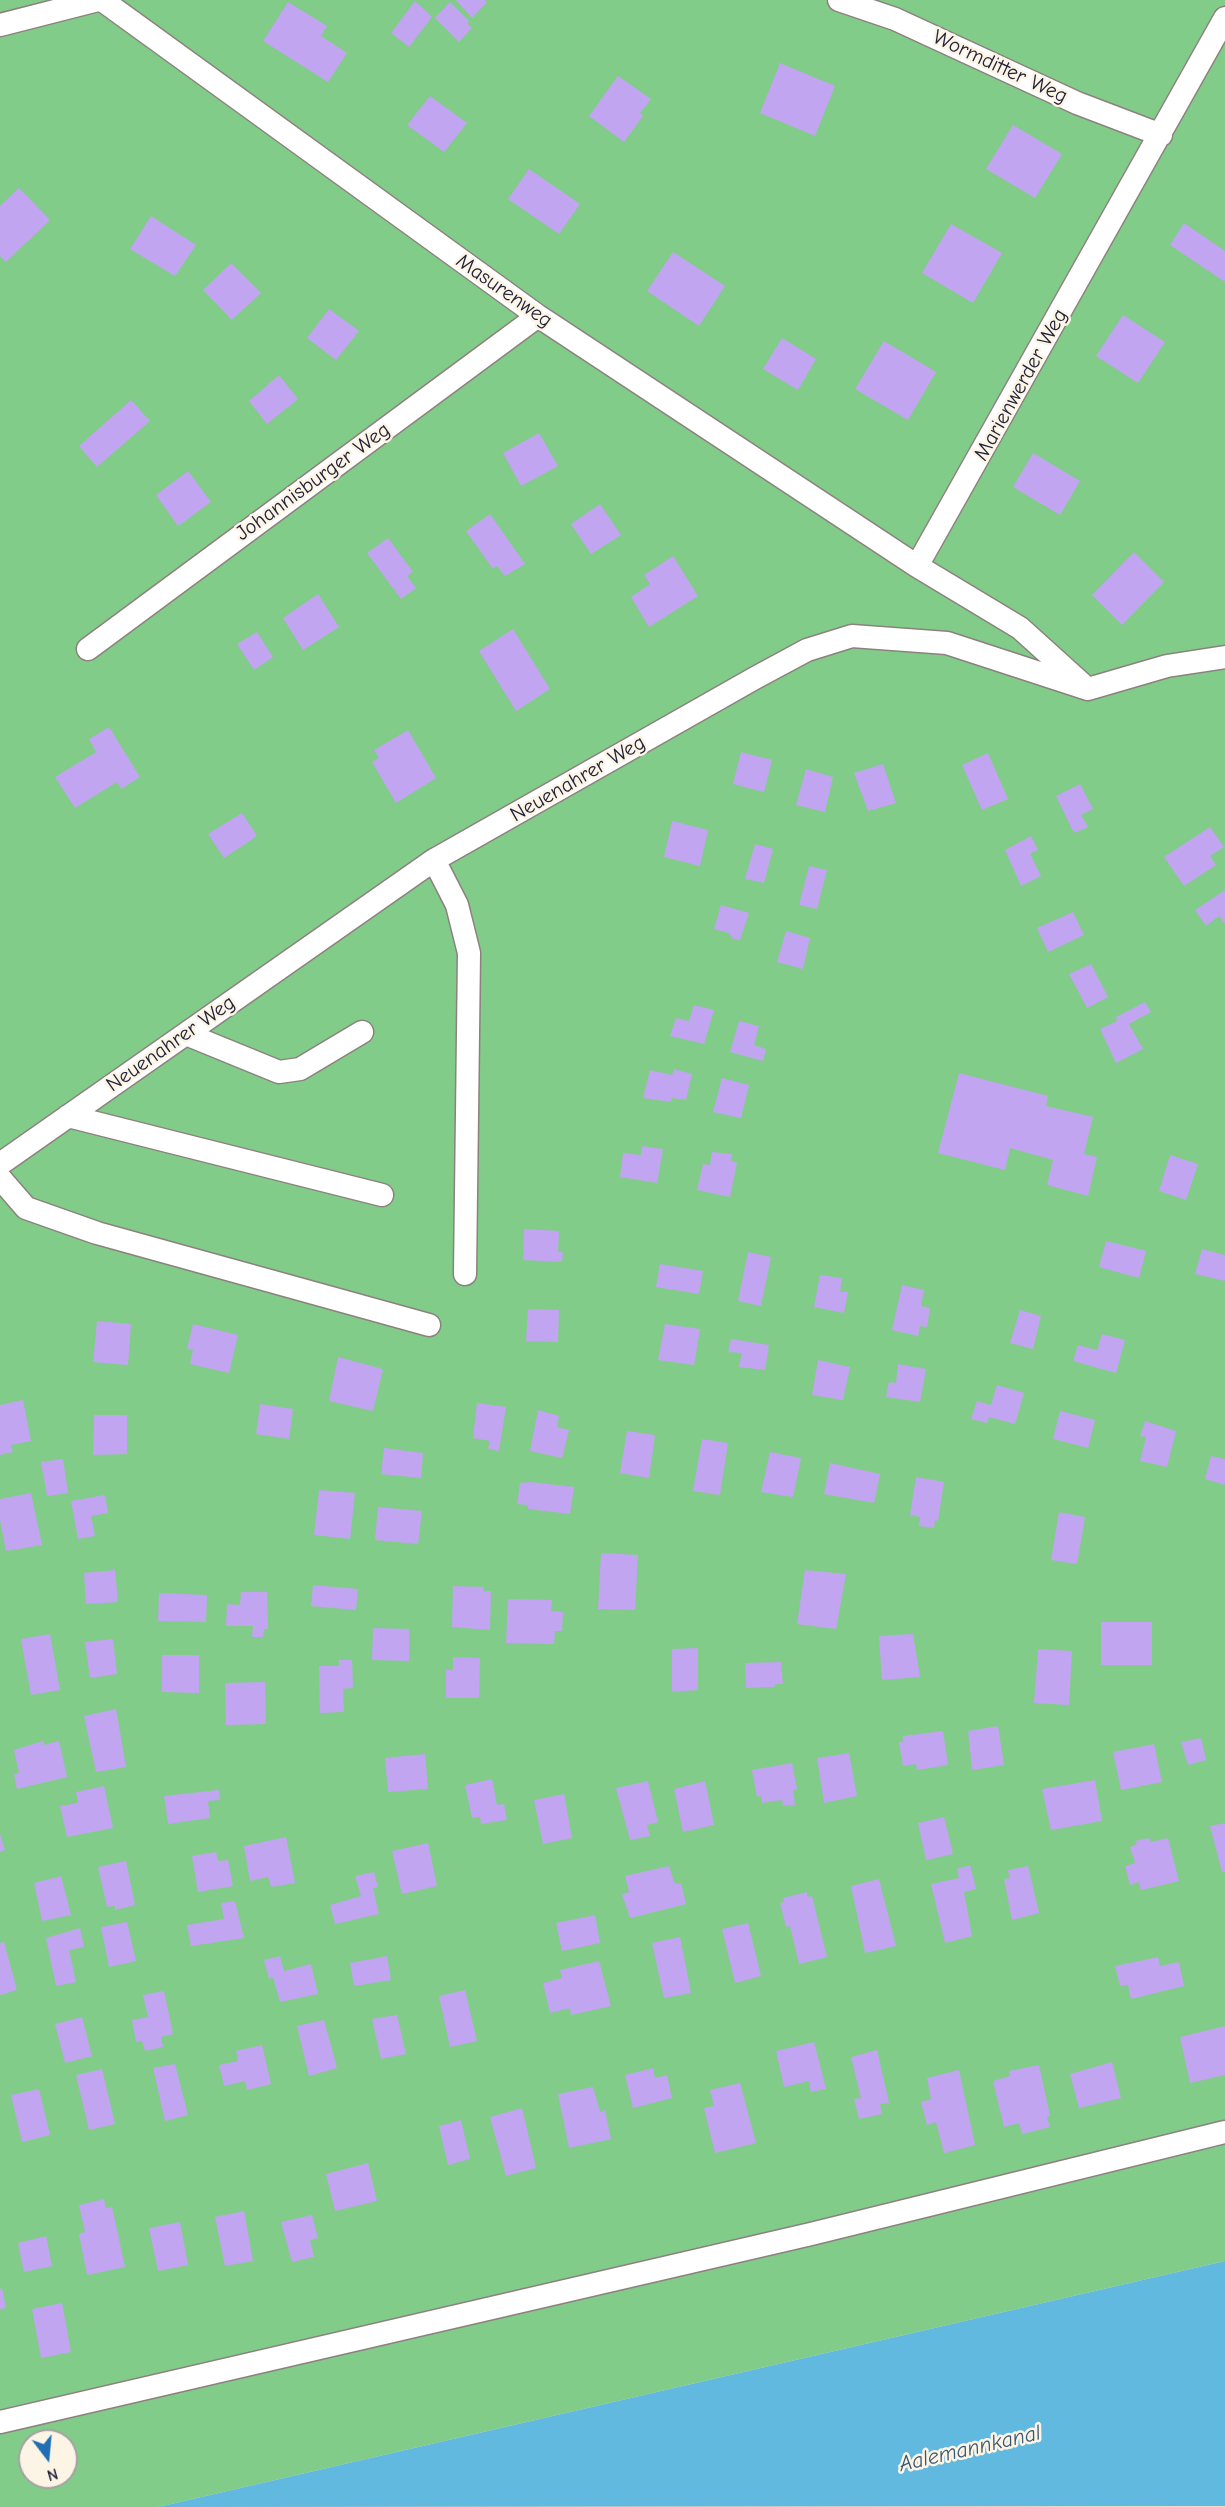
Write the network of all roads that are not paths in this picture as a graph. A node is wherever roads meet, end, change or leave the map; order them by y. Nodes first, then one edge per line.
1 (100, 0) edge
2 (839, 0) edge
3 (1225, 18) edge
4 (0, 25) edge
5 (1161, 135) junction
6 (538, 316) junction
7 (917, 567) junction
8 (88, 649) dead end
9 (1225, 657) edge
10 (1088, 689) junction
11 (434, 860) junction
12 (362, 1032) dead end
13 (186, 1034) junction
14 (68, 1116) junction
15 (0, 1164) edge
16 (0, 1178) edge
17 (382, 1195) dead end
18 (465, 1274) dead end
19 (429, 1325) dead end
20 (1225, 2132) edge
21 (0, 2422) edge

1 - 4 lane
1 - 6 lane, Masurenweg
2 - 5 lane, Wormditter Weg
3 - 5 lane, Marienwerder Weg
5 - 7 lane, Marienwerder Weg
6 - 7 lane, Masurenweg
6 - 8 lane, Johannisburger Weg
7 - 10 lane
9 - 10 lane
10 - 11 lane, Neuenahrer Weg
11 - 13 lane, Neuenahrer Weg
11 - 18 lane
12 - 13 lane
13 - 14 lane, Neuenahrer Weg
14 - 15 lane, Neuenahrer Weg
14 - 17 lane
16 - 19 lane
20 - 21 lane

